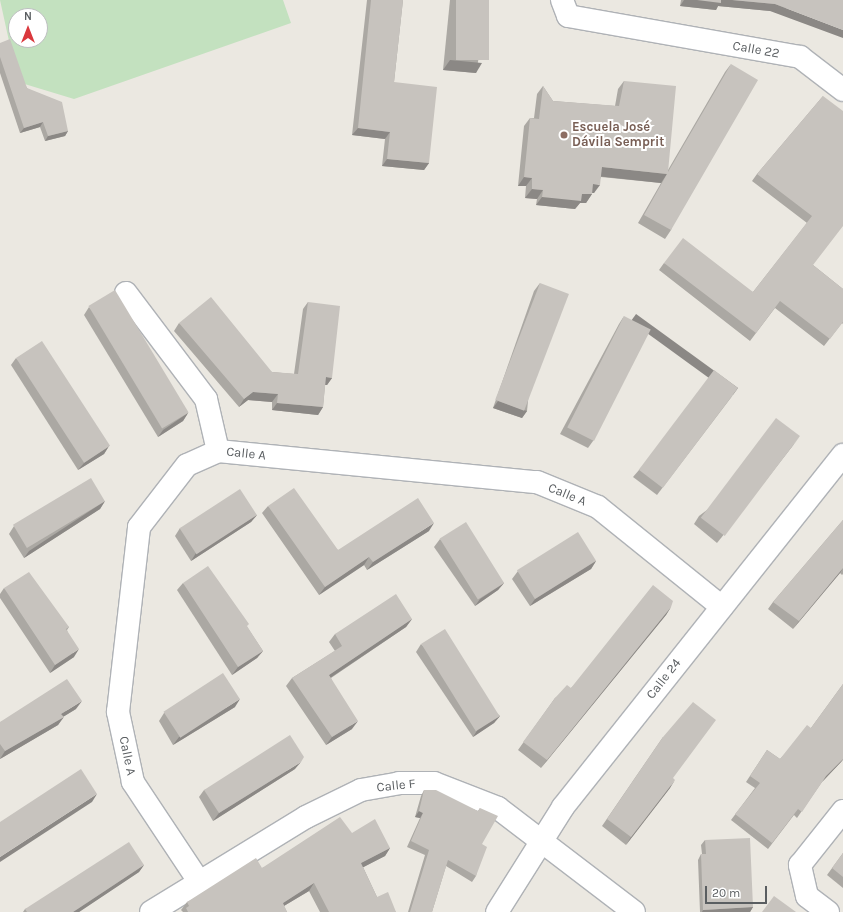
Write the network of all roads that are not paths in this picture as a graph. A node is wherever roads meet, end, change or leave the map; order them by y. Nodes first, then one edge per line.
1 (562, 0) edge
2 (843, 90) edge
3 (126, 293) dead end
4 (218, 451) junction
5 (843, 455) edge
6 (722, 607) junction
7 (843, 810) edge
8 (540, 840) junction
9 (198, 880) junction
10 (150, 912) edge
11 (497, 912) edge
12 (634, 912) edge
13 (828, 912) edge

1 - 2 street, Calle 22
3 - 4 street
4 - 6 street, Calle A
4 - 9 street, Calle A
5 - 6 street, Calle 24
6 - 8 street, Calle 24
7 - 13 street
8 - 9 street, Calle F
8 - 11 street, Calle 24
8 - 12 street, Calle F
9 - 10 street, Calle F

